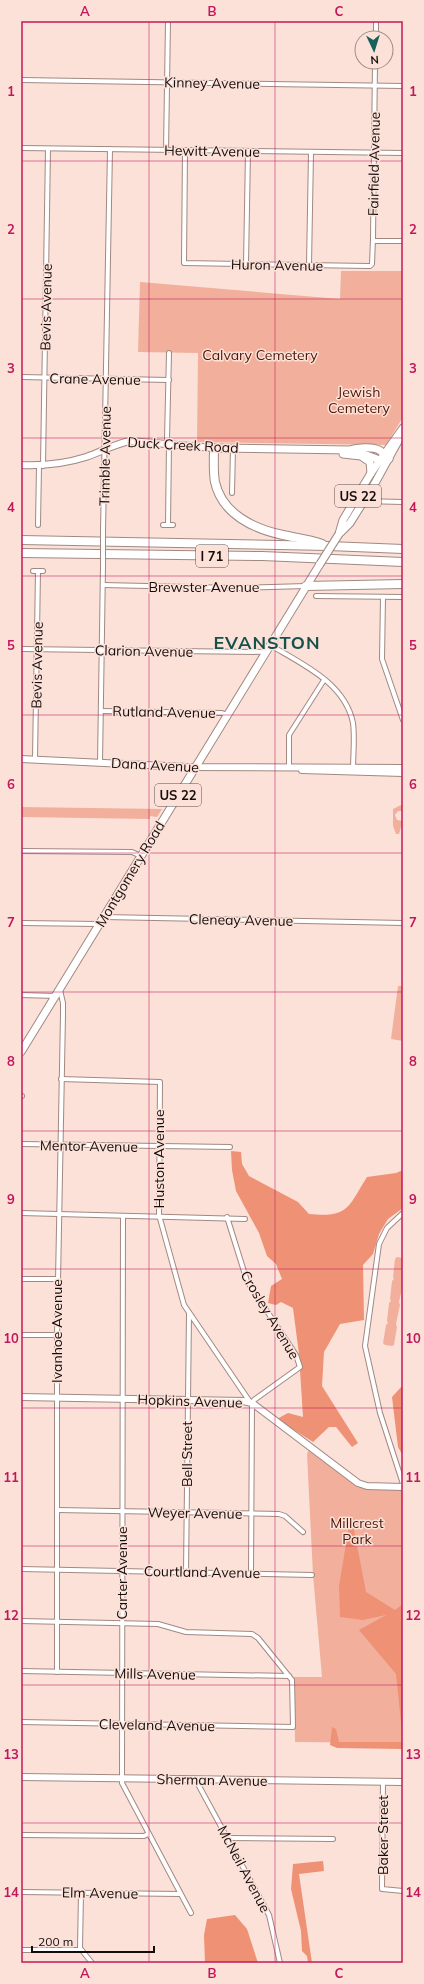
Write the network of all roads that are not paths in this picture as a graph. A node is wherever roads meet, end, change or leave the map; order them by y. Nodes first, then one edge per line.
1 (168, 21) edge
2 (375, 70) edge
3 (21, 80) edge
4 (167, 82) junction
5 (375, 85) junction
6 (403, 86) edge
7 (21, 148) edge
8 (48, 149) junction
9 (110, 149) junction
10 (166, 150) junction
11 (185, 151) junction
12 (248, 152) junction
13 (311, 153) junction
14 (374, 153) junction
15 (403, 154) edge
16 (373, 241) junction
17 (403, 241) edge
18 (246, 264) junction
19 (309, 265) junction
20 (370, 266) joint
21 (169, 353) dead end
22 (21, 377) edge
23 (45, 377) junction
24 (106, 379) junction
25 (168, 380) junction
26 (403, 428) edge
27 (403, 432) edge
28 (169, 444) junction
29 (214, 448) junction
30 (233, 448) junction
31 (104, 450) junction
32 (330, 450) junction
33 (385, 459) junction
34 (21, 465) edge
35 (41, 466) junction
36 (371, 473) junction
37 (232, 493) dead end
38 (363, 501) junction
39 (403, 502) edge
40 (38, 525) dead end
41 (168, 525) dead end
42 (339, 534) junction
43 (21, 540) edge
44 (329, 546) junction
45 (403, 549) edge
46 (21, 553) edge
47 (403, 562) edge
48 (33, 571) dead end
49 (403, 584) edge
50 (103, 585) junction
51 (306, 586) junction
52 (316, 596) dead end
53 (383, 597) junction
54 (403, 597) edge
55 (270, 645) junction
56 (21, 649) edge
57 (37, 649) junction
58 (102, 650) junction
59 (266, 652) junction
60 (324, 680) junction
61 (101, 711) junction
62 (227, 715) junction
63 (403, 720) edge
64 (21, 759) edge
65 (35, 759) junction
66 (100, 763) junction
67 (195, 767) junction
68 (288, 768) junction
69 (403, 768) edge
70 (353, 770) junction
71 (403, 773) edge
72 (21, 851) edge
73 (141, 856) junction
74 (104, 918) junction
75 (21, 923) edge
76 (403, 923) edge
77 (99, 924) junction
78 (58, 993) junction
79 (21, 996) edge
80 (21, 1052) edge
81 (61, 1079) junction
82 (21, 1144) edge
83 (60, 1145) junction
84 (160, 1147) junction
85 (230, 1147) dead end
86 (21, 1213) edge
87 (403, 1213) edge
88 (58, 1214) junction
89 (159, 1215) junction
90 (123, 1216) junction
91 (227, 1217) junction
92 (245, 1219) dead end
93 (21, 1279) edge
94 (58, 1279) junction
95 (189, 1313) junction
96 (21, 1335) edge
97 (57, 1335) junction
98 (21, 1397) edge
99 (57, 1398) junction
100 (122, 1399) junction
101 (186, 1400) junction
102 (252, 1403) junction
103 (403, 1485) edge
104 (57, 1510) junction
105 (122, 1512) junction
106 (186, 1512) junction
107 (252, 1513) junction
108 (303, 1532) dead end
109 (21, 1569) edge
110 (56, 1570) junction
111 (121, 1571) junction
112 (186, 1572) junction
113 (251, 1573) junction
114 (312, 1575) dead end
115 (21, 1622) edge
116 (56, 1622) junction
117 (122, 1623) junction
118 (21, 1671) edge
119 (57, 1672) junction
120 (121, 1673) junction
121 (289, 1676) junction
122 (21, 1722) edge
123 (121, 1724) junction
124 (21, 1777) edge
125 (122, 1779) junction
126 (199, 1780) junction
127 (383, 1782) junction
128 (403, 1782) edge
129 (148, 1834) junction
130 (21, 1835) edge
131 (228, 1838) junction
132 (333, 1839) dead end
133 (403, 1891) edge
134 (21, 1892) edge
135 (81, 1893) junction
136 (180, 1894) junction
137 (191, 1914) dead end
138 (21, 1950) edge
139 (81, 1950) junction
140 (92, 1963) edge
141 (280, 1963) edge

1 - 4 street
2 - 5 street, Fairfield Avenue
3 - 4 street, Kinney Avenue
4 - 5 street, Kinney Avenue
4 - 10 street
5 - 6 street, Kinney Avenue
5 - 14 street, Fairfield Avenue
7 - 8 street, Hewitt Avenue
8 - 9 street, Hewitt Avenue
8 - 23 street, Bevis Avenue
9 - 10 street, Hewitt Avenue
9 - 24 street, Trimble Avenue
10 - 11 street, Hewitt Avenue
11 - 12 street, Hewitt Avenue
11 - 18 street, Huron Avenue
12 - 13 street, Hewitt Avenue
12 - 18 street
13 - 14 street, Hewitt Avenue
13 - 19 street
14 - 15 street, Hewitt Avenue
14 - 16 street, Fairfield Avenue
16 - 17 street
16 - 20 street, Fairfield Avenue
18 - 19 street, Huron Avenue
19 - 20 street, Huron Avenue
21 - 25 street
22 - 23 street, Crane Avenue
23 - 24 street, Crane Avenue
23 - 35 street, Bevis Avenue
24 - 25 street, Crane Avenue
24 - 31 street, Trimble Avenue
25 - 28 street
26 - 33 main road, Montgomery Road / US 22
27 - 33 main road, Montgomery Road / US 22
28 - 29 street, Duck Creek Road
28 - 31 street, Duck Creek Road
28 - 41 street
29 - 30 main road, Duck Creek Road
29 - 44 highway
30 - 32 main road, Duck Creek Road
30 - 37 street
31 - 35 street, Duck Creek Road
31 - 50 street, Trimble Avenue, bridge
32 - 33 main road, Duck Creek Road
32 - 36 main road
33 - 36 main road, Montgomery Road / US 22
33 - 38 main road, Montgomery Road / US 22
34 - 35 street, Duck Creek Road
35 - 40 street, Bevis Avenue
36 - 42 main road, Montgomery Road / US 22
38 - 39 street
38 - 42 main road, Montgomery Road / US 22
42 - 51 main road, Montgomery Road / US 22, bridge
43 - 44 highway, I 71
44 - 45 highway, I 71
46 - 47 highway, I 71
48 - 57 street, Bevis Avenue
49 - 51 highway
50 - 51 street, Brewster Avenue
50 - 58 street, Trimble Avenue
51 - 55 main road, Montgomery Road / US 22
52 - 53 street
53 - 54 street
53 - 63 street
55 - 59 main road, Montgomery Road / US 22
55 - 60 street
56 - 57 street, Clarion Avenue
57 - 58 street, Clarion Avenue
57 - 65 street, Bevis Avenue
58 - 59 street, Clarion Avenue
58 - 61 street, Trimble Avenue
59 - 62 main road, Montgomery Road / US 22
60 - 68 street
60 - 70 street
61 - 62 street, Rutland Avenue
61 - 66 street, Trimble Avenue
62 - 67 main road, Montgomery Road / US 22
64 - 65 street, Dana Avenue
65 - 66 street, Dana Avenue
66 - 67 street, Dana Avenue
67 - 68 street, Dana Avenue
67 - 73 main road, Montgomery Road / US 22
68 - 70 street, Dana Avenue
69 - 70 street, Dana Avenue
70 - 71 street, Dana Avenue
72 - 73 street
73 - 74 main road, Montgomery Road / US 22
74 - 76 street, Cleneay Avenue
74 - 77 main road, Montgomery Road / US 22
75 - 77 street
77 - 78 main road, Montgomery Road / US 22
78 - 79 street
78 - 80 main road, Montgomery Road / US 22
78 - 81 street, Ivanhoe Avenue
81 - 83 street, Ivanhoe Avenue
81 - 84 street, Huston Avenue
82 - 83 street, Mentor Avenue
83 - 84 street, Mentor Avenue
83 - 88 street, Ivanhoe Avenue
84 - 85 street, Mentor Avenue
84 - 89 street, Huston Avenue
86 - 88 street
87 - 103 street
88 - 90 street
88 - 94 street, Ivanhoe Avenue
89 - 90 street
89 - 91 street
89 - 95 street, Huston Avenue
90 - 100 street, Carter Avenue
91 - 92 street
91 - 102 street, Crosley Avenue
93 - 94 street
94 - 97 street, Ivanhoe Avenue
95 - 101 street, Bell Street
95 - 102 street, Huston Avenue
96 - 97 street
97 - 99 street, Ivanhoe Avenue
98 - 99 street, Hopkins Avenue
99 - 100 street, Hopkins Avenue
99 - 104 street, Ivanhoe Avenue
100 - 101 street, Hopkins Avenue
100 - 105 street, Carter Avenue
101 - 102 street, Hopkins Avenue
101 - 106 street, Bell Street
102 - 103 street, Hopkins Avenue
102 - 107 street
104 - 105 street, Weyer Avenue
104 - 110 street, Ivanhoe Avenue
105 - 106 street, Weyer Avenue
105 - 111 street, Carter Avenue
106 - 107 street, Weyer Avenue
106 - 112 street, Bell Street
107 - 108 street, Weyer Avenue
107 - 113 street
109 - 110 street, Courtland Avenue
110 - 111 street, Courtland Avenue
110 - 116 street, Ivanhoe Avenue
111 - 112 street, Courtland Avenue
111 - 117 street, Carter Avenue
112 - 113 street, Courtland Avenue
113 - 114 street, Courtland Avenue
115 - 116 street
116 - 117 street
116 - 119 street, Ivanhoe Avenue
117 - 120 street, Carter Avenue
117 - 121 street
118 - 119 street, Mills Avenue
119 - 120 street, Mills Avenue
120 - 121 street, Mills Avenue
120 - 123 street, Carter Avenue
121 - 123 street, Cleveland Avenue
122 - 123 street, Cleveland Avenue
123 - 125 street, Carter Avenue
124 - 125 street, Sherman Avenue
125 - 126 street, Sherman Avenue
125 - 129 street, Carter Avenue
126 - 127 street, Sherman Avenue
126 - 131 street, McNeil Avenue
127 - 128 street, Sherman Avenue
127 - 133 street, Baker Street
129 - 130 street
129 - 136 street, Carter Avenue
131 - 132 street
131 - 141 street, McNeil Avenue
134 - 135 street, Elm Avenue
135 - 136 street, Elm Avenue
135 - 139 street
136 - 137 street, Carter Avenue
138 - 139 street
139 - 140 street

